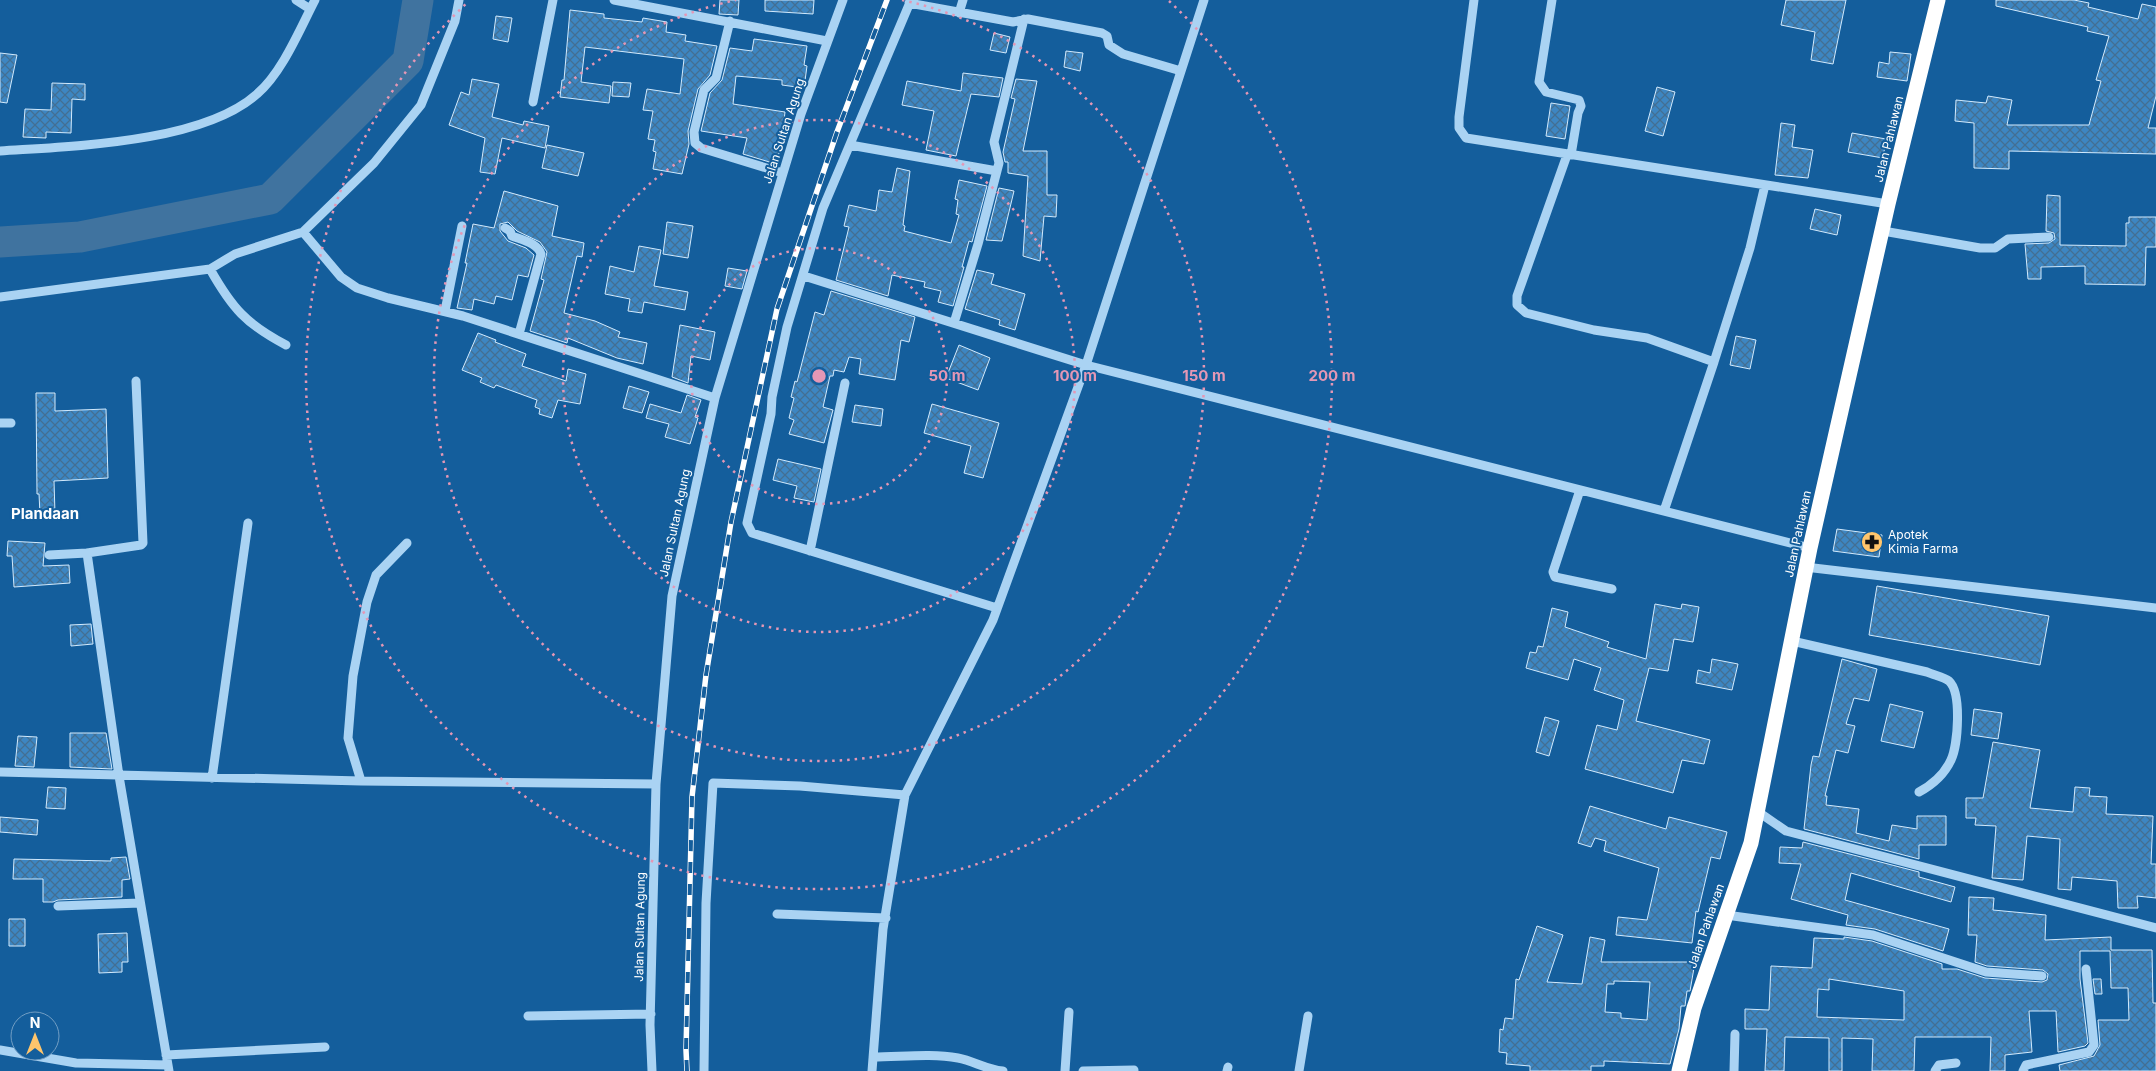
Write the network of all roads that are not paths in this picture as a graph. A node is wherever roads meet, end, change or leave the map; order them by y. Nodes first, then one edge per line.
1 (296, 0) edge
2 (315, 0) edge
3 (459, 0) edge
4 (553, 0) edge
5 (614, 0) edge
6 (843, 0) edge
7 (963, 0) edge
8 (1204, 0) edge
9 (1474, 0) edge
10 (1552, 0) edge
11 (1938, 0) edge
12 (910, 2) edge
13 (310, 9) junction
14 (959, 12) junction
15 (1024, 19) junction
16 (730, 21) junction
17 (828, 41) junction
18 (1181, 71) junction
19 (533, 102) dead end
20 (850, 145) junction
21 (0, 152) edge
22 (1569, 155) junction
23 (997, 171) junction
24 (783, 173) junction
25 (1765, 185) junction
26 (1888, 204) junction
27 (462, 226) dead end
28 (505, 228) dead end
29 (1883, 231) junction
30 (303, 232) junction
31 (2049, 237) dead end
32 (210, 269) junction
33 (804, 276) junction
34 (0, 297) edge
35 (445, 311) junction
36 (954, 323) junction
37 (519, 334) junction
38 (286, 345) dead end
39 (1714, 362) junction
40 (1086, 365) junction
41 (136, 381) dead end
42 (845, 384) dead end
43 (715, 398) junction
44 (0, 423) edge
45 (11, 423) dead end
46 (1580, 490) junction
47 (1664, 511) junction
48 (248, 523) dead end
49 (407, 543) dead end
50 (1810, 548) junction
51 (810, 551) junction
52 (87, 553) junction
53 (49, 555) dead end
54 (1806, 567) junction
55 (1612, 589) dead end
56 (997, 608) junction
57 (2156, 608) edge
58 (1792, 641) junction
59 (0, 772) edge
60 (119, 776) junction
61 (212, 778) junction
62 (361, 781) junction
63 (656, 784) junction
64 (1918, 792) dead end
65 (906, 795) junction
66 (1756, 816) junction
67 (140, 903) junction
68 (58, 906) dead end
69 (777, 914) dead end
70 (1726, 915) junction
71 (886, 918) junction
72 (2156, 928) edge
73 (2086, 968) dead end
74 (2042, 976) dead end
75 (1069, 1012) dead end
76 (650, 1014) junction
77 (528, 1016) dead end
78 (1308, 1016) dead end
79 (1735, 1034) dead end
80 (325, 1047) dead end
81 (0, 1050) edge
82 (166, 1055) junction
83 (873, 1057) junction
84 (1956, 1063) dead end
85 (105, 1067) edge
86 (168, 1068) edge
87 (1134, 1070) edge
88 (652, 1071) edge
89 (704, 1071) edge
90 (872, 1071) edge
91 (1003, 1071) edge
92 (1065, 1071) edge
93 (1084, 1071) edge
94 (1299, 1071) edge
95 (1679, 1071) edge
96 (1734, 1071) edge
97 (1935, 1071) edge
98 (2023, 1071) edge

1 - 13 street
2 - 13 street
3 - 30 street
4 - 19 street
5 - 16 street
6 - 17 street, Jalan Sultan Agung
7 - 14 street
8 - 18 street
9 - 22 street
10 - 22 street
11 - 26 highway, Jalan Pahlawan
12 - 14 street
12 - 20 street
13 - 21 street
14 - 15 street
15 - 18 street
15 - 23 street
16 - 17 street
16 - 24 street
17 - 24 street, Jalan Sultan Agung
18 - 40 street
20 - 23 street
20 - 33 street
22 - 25 street
22 - 39 street
23 - 36 street
24 - 43 street, Jalan Sultan Agung
25 - 26 street
25 - 39 street
26 - 29 highway, Jalan Pahlawan
27 - 35 street
28 - 37 street
29 - 31 street
29 - 50 highway, Jalan Pahlawan
30 - 32 street
30 - 35 street
32 - 34 street
32 - 38 street
33 - 36 street
33 - 51 street
35 - 37 street
36 - 40 street
37 - 43 street
39 - 47 street
40 - 46 street
40 - 56 street
41 - 52 street
42 - 51 street
43 - 63 street, Jalan Sultan Agung
44 - 45 street
46 - 47 street
46 - 55 street
47 - 50 street
48 - 61 street
49 - 62 street
50 - 54 highway, Jalan Pahlawan
51 - 56 street
52 - 53 street
52 - 60 street
54 - 57 street
54 - 58 highway, Jalan Pahlawan
56 - 65 street
58 - 64 street
58 - 66 highway, Jalan Pahlawan
59 - 60 street
60 - 61 street
60 - 67 street
61 - 62 street
62 - 63 street
63 - 76 street, Jalan Sultan Agung
65 - 71 street
65 - 89 street
66 - 70 highway, Jalan Pahlawan
66 - 72 street
67 - 68 street
67 - 82 street
69 - 71 street
70 - 74 street
70 - 95 highway, Jalan Pahlawan
71 - 83 street
73 - 98 street
75 - 92 street
76 - 77 street
76 - 88 street, Jalan Sultan Agung
78 - 94 street
79 - 96 street
80 - 82 street
81 - 85 street
82 - 86 street
83 - 90 street
83 - 91 street
84 - 97 street
85 - 86 street
87 - 93 street

